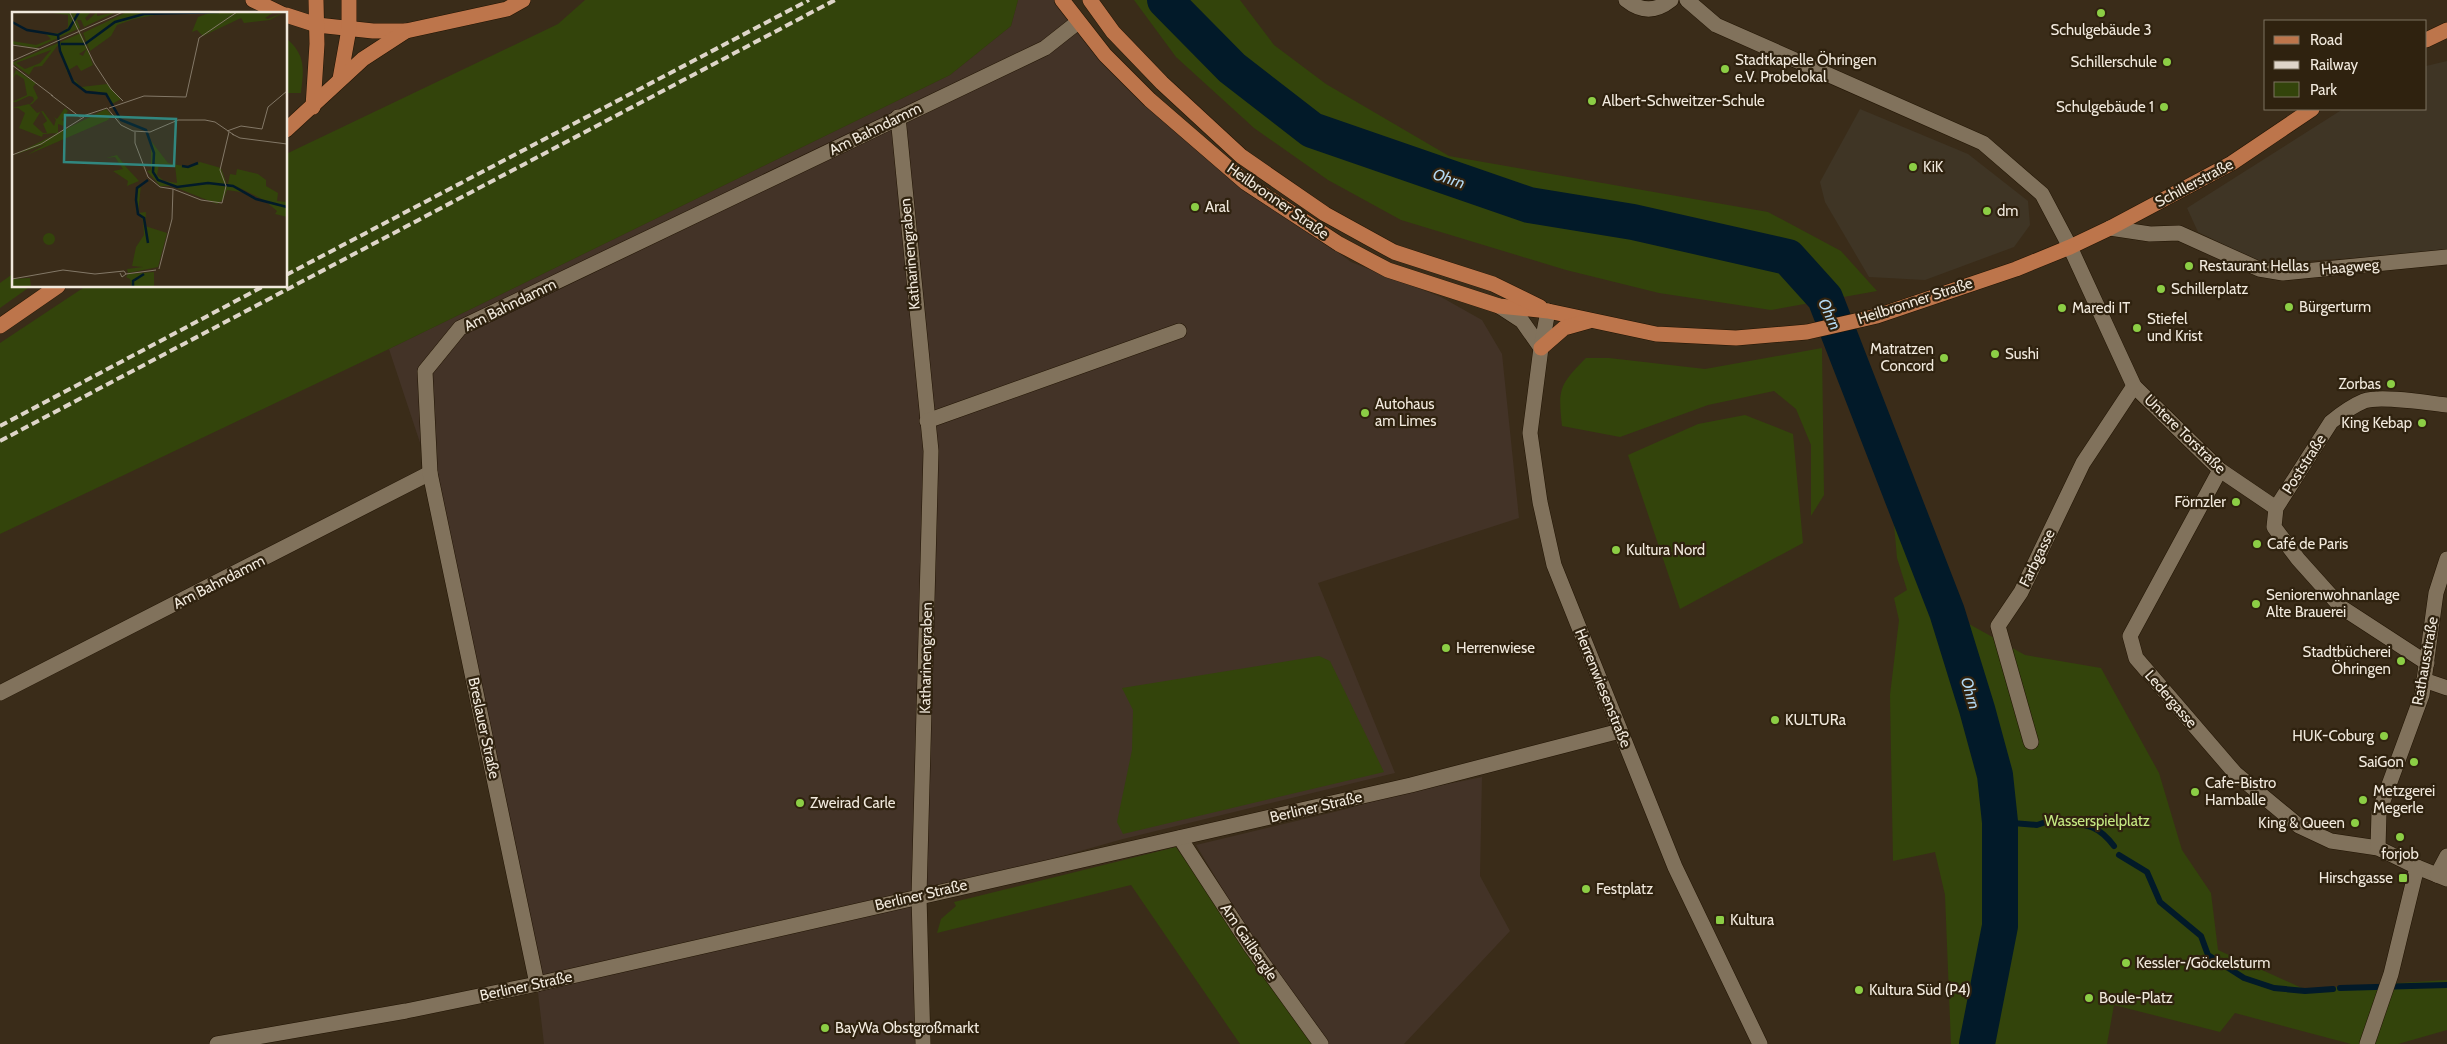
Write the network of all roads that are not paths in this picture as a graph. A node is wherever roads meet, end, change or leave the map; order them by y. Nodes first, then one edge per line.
1 (253, 0) edge
2 (316, 0) edge
3 (349, 0) edge
4 (523, 0) edge
5 (1062, 0) edge
6 (1090, 0) edge
7 (1626, 0) edge
8 (1671, 0) edge
9 (1687, 0) edge
10 (277, 12) edge
11 (288, 16) edge
12 (1078, 22) junction
13 (316, 25) junction
14 (349, 29) junction
15 (2447, 30) edge
16 (406, 31) junction
17 (2427, 40) edge
18 (340, 79) junction
19 (312, 107) junction
20 (2311, 110) edge
21 (898, 117) junction
22 (288, 128) edge
23 (2110, 228) junction
24 (2070, 247) junction
25 (2447, 258) edge
26 (55, 288) edge
27 (1499, 306) junction
28 (1548, 311) junction
29 (1591, 320) junction
30 (0, 326) edge
31 (1179, 332) dead end
32 (1541, 348) junction
33 (2134, 386) junction
34 (2447, 406) edge
35 (927, 421) junction
36 (2220, 470) junction
37 (430, 473) junction
38 (2276, 508) junction
39 (2447, 559) edge
40 (2427, 662) junction
41 (2424, 680) junction
42 (2447, 688) edge
43 (0, 693) edge
44 (1620, 731) junction
45 (2031, 742) dead end
46 (1180, 838) junction
47 (2378, 848) junction
48 (2447, 856) edge
49 (2417, 868) junction
50 (2442, 877) edge
51 (919, 896) junction
52 (538, 984) junction
53 (1321, 1043) edge
54 (2367, 1043) edge
55 (217, 1044) edge
56 (923, 1044) edge
57 (1760, 1044) edge

1 - 10 main road
2 - 13 main road
3 - 14 main road
4 - 16 main road
5 - 12 main road, Heilbronner Straße
6 - 28 main road, Heilbronner Straße
7 - 8 street
9 - 24 street, Untere Torstraße
11 - 13 main road
12 - 21 street, Am Bahndamm
12 - 27 main road, Heilbronner Straße
13 - 14 main road
13 - 19 main road
14 - 16 main road
14 - 18 main road
15 - 17 main road
16 - 18 main road
18 - 19 main road
19 - 22 main road
20 - 23 main road, Schillerstraße
21 - 35 street, Katharinengraben
21 - 37 street, Am Bahndamm
23 - 24 main road, Schillerstraße
23 - 25 street, Haagweg
24 - 29 main road, Heilbronner Straße
24 - 33 street, Untere Torstraße
26 - 30 main road
27 - 28 main road, Heilbronner Straße
27 - 32 street
28 - 29 main road, Heilbronner Straße
28 - 32 street, Herrenwiesenstraße
29 - 32 main road
31 - 35 street
32 - 44 street, Herrenwiesenstraße
33 - 36 street, Untere Torstraße
33 - 45 street, Farbgasse
34 - 38 street, Poststraße
35 - 51 street, Katharinengraben
36 - 38 street, Untere Torstraße
36 - 47 street, Ledergasse
37 - 43 street, Am Bahndamm
37 - 52 street, Breslauer Straße
38 - 40 street
39 - 40 street, Rathausstraße
40 - 41 street, Rathausstraße
41 - 42 street
41 - 47 street, Rathausstraße
44 - 46 street, Berliner Straße
44 - 57 street, Herrenwiesenstraße
46 - 51 street, Berliner Straße
46 - 53 street, Am Gailbergle
47 - 49 street
48 - 50 street
49 - 50 street
49 - 54 street
51 - 52 street, Berliner Straße
51 - 56 street, Katharinengraben
52 - 55 street, Berliner Straße

